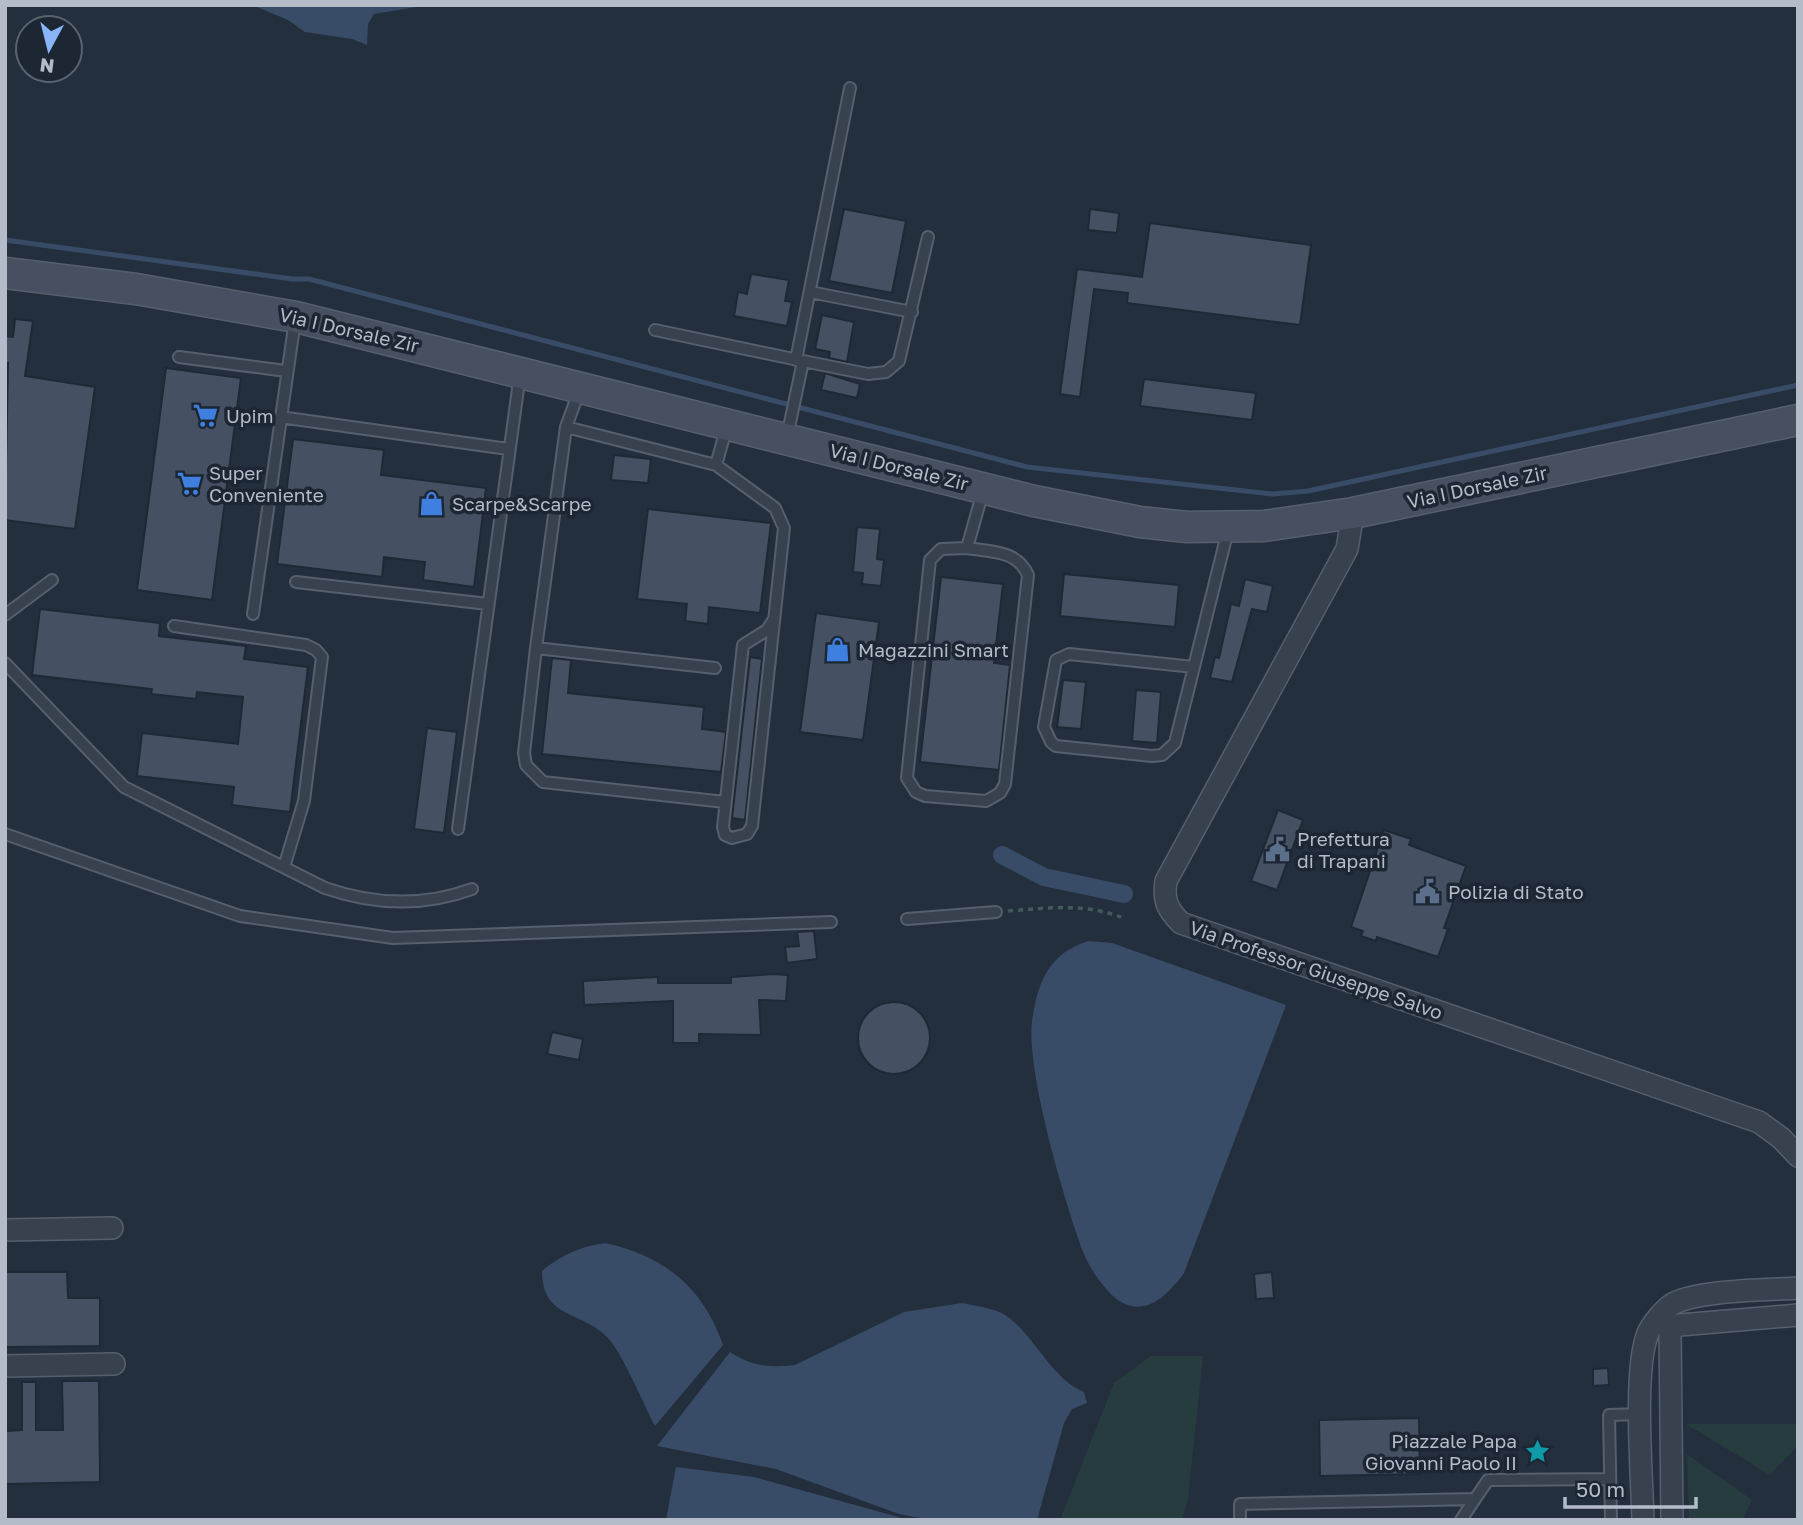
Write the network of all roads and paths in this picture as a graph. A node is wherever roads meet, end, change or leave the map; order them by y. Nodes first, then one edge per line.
1 (850, 88) dead end
2 (928, 237) dead end
3 (5, 273) edge
4 (810, 292) junction
5 (912, 312) junction
6 (296, 317) junction
7 (655, 330) dead end
8 (179, 357) dead end
9 (800, 360) junction
10 (286, 371) junction
11 (521, 371) junction
12 (581, 386) junction
13 (280, 417) junction
14 (1798, 420) edge
15 (728, 424) junction
16 (790, 426) junction
17 (566, 427) junction
18 (508, 449) junction
19 (716, 466) junction
20 (984, 488) junction
21 (1353, 513) junction
22 (1228, 527) junction
23 (967, 548) junction
24 (52, 580) dead end
25 (296, 582) dead end
26 (488, 604) junction
27 (253, 614) dead end
28 (5, 615) edge
29 (774, 620) junction
30 (174, 626) dead end
31 (536, 648) junction
32 (5, 663) edge
33 (1194, 667) junction
34 (715, 668) dead end
35 (725, 802) junction
36 (458, 829) dead end
37 (5, 834) edge
38 (284, 867) junction
39 (472, 889) dead end
40 (996, 912) joint
41 (1121, 917) dead end
42 (907, 919) dead end
43 (831, 922) dead end
44 (1798, 1156) edge
45 (112, 1228) dead end
46 (5, 1230) edge
47 (1798, 1288) edge
48 (1798, 1315) edge
49 (114, 1364) dead end
50 (5, 1366) edge
51 (1641, 1415) junction
52 (1610, 1479) junction
53 (1475, 1499) junction
54 (1240, 1520) edge
55 (1461, 1520) edge
56 (1611, 1520) edge
57 (1643, 1520) edge
58 (1672, 1520) edge

1 - 4 lane
2 - 5 lane
3 - 6 main road, Via I Dorsale Zir
4 - 5 lane
4 - 9 lane
5 - 9 lane
6 - 10 lane
6 - 11 main road, Via I Dorsale Zir
7 - 9 lane
8 - 10 lane
9 - 16 lane
10 - 13 lane
11 - 12 main road, Via I Dorsale Zir
11 - 18 lane
12 - 15 main road, Via I Dorsale Zir
12 - 17 lane
13 - 18 lane
13 - 27 lane
14 - 21 main road, Via I Dorsale Zir
15 - 16 main road, Via I Dorsale Zir
15 - 19 lane
16 - 20 main road, Via I Dorsale Zir
17 - 19 lane
17 - 31 lane
18 - 26 lane
19 - 29 lane
20 - 22 main road, Via I Dorsale Zir
20 - 23 lane
21 - 22 main road, Via I Dorsale Zir
21 - 44 street, Via Professor Giuseppe Salvo
22 - 33 lane
23 - 23 lane
24 - 28 lane
25 - 26 lane
26 - 36 lane
29 - 35 lane
29 - 35 lane
30 - 38 lane
31 - 34 lane
31 - 35 lane
32 - 38 lane
33 - 33 lane
37 - 43 lane
38 - 39 lane
40 - 41 path
40 - 42 lane
45 - 46 street
47 - 51 street
48 - 58 street
49 - 50 street
51 - 52 lane
51 - 57 street
52 - 53 lane
52 - 56 lane
53 - 54 lane
53 - 55 lane

